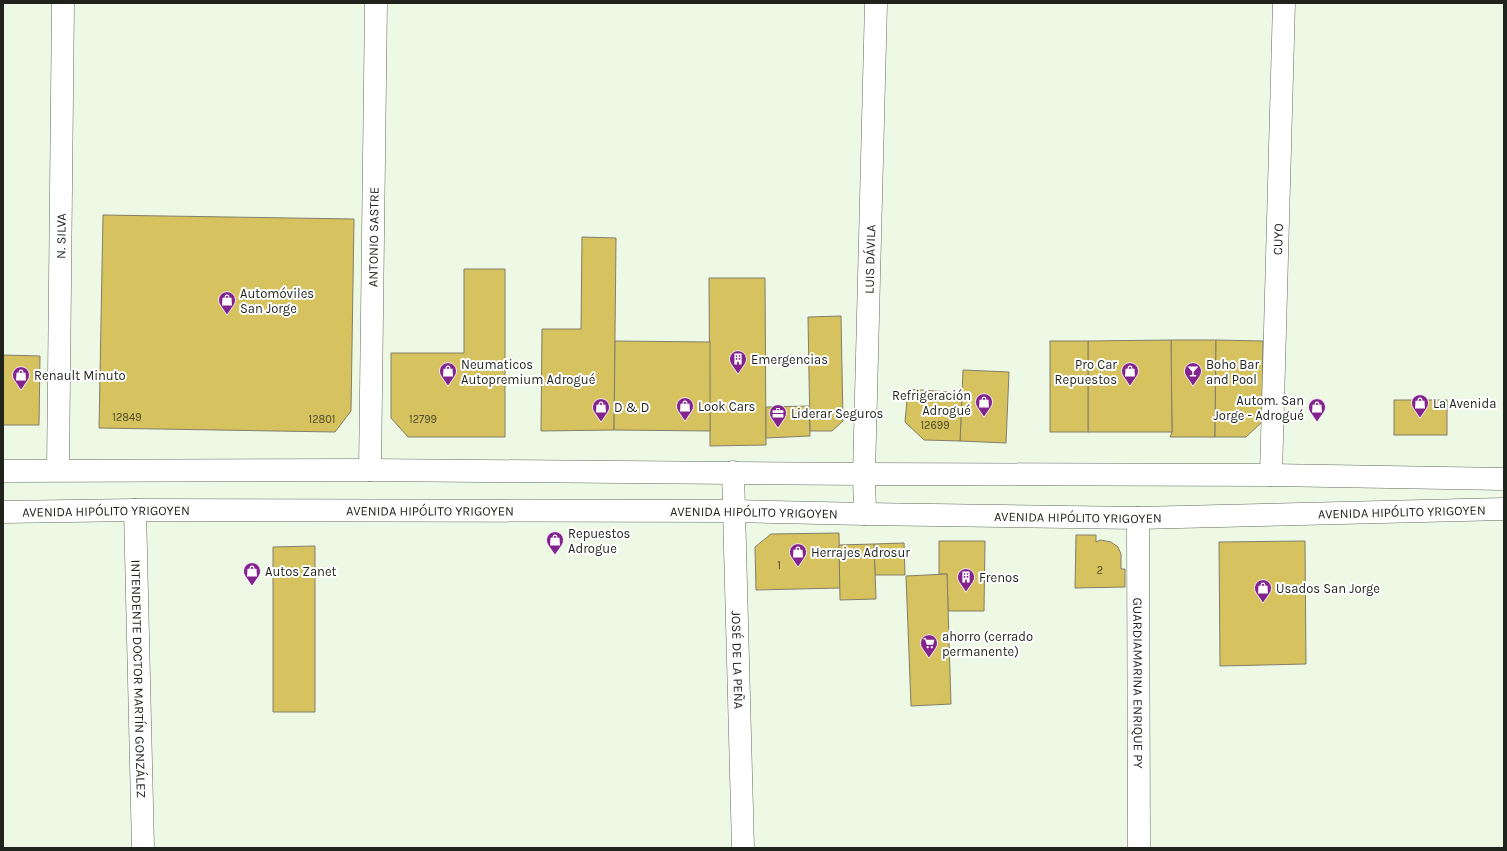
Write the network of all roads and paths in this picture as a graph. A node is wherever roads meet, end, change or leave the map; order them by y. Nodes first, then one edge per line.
1 (63, 3) edge
2 (376, 3) edge
3 (876, 3) edge
4 (1284, 3) edge
5 (58, 470) junction
6 (370, 470) junction
7 (3, 471) edge
8 (733, 472) junction
9 (864, 474) junction
10 (1271, 475) junction
11 (1504, 479) edge
12 (1504, 509) edge
13 (135, 510) junction
14 (734, 510) junction
15 (3, 512) edge
16 (865, 514) junction
17 (1138, 518) junction
18 (144, 848) edge
19 (743, 848) edge
20 (1139, 848) edge

1 - 5 main road, N. SILVA
2 - 6 main road, ANTONIO SASTRE
3 - 9 main road, LUIS DÁVILA
4 - 10 main road, CUYO
5 - 6 main road
5 - 7 main road
6 - 8 main road
8 - 9 main road
8 - 14 main road, JOSÉ DE LA PEÑA
9 - 10 main road
9 - 16 main road, LUIS DÁVILA
10 - 11 main road
12 - 17 main road, AVENIDA HIPÓLITO YRIGOYEN
13 - 14 main road, AVENIDA HIPÓLITO YRIGOYEN
13 - 15 main road, AVENIDA HIPÓLITO YRIGOYEN
13 - 18 main road, INTENDENTE DOCTOR MARTÍN GONZÁLEZ
14 - 16 main road, AVENIDA HIPÓLITO YRIGOYEN
14 - 19 main road, JOSÉ DE LA PEÑA
16 - 17 main road, AVENIDA HIPÓLITO YRIGOYEN
17 - 20 main road, GUARDIAMARINA ENRIQUE PY

